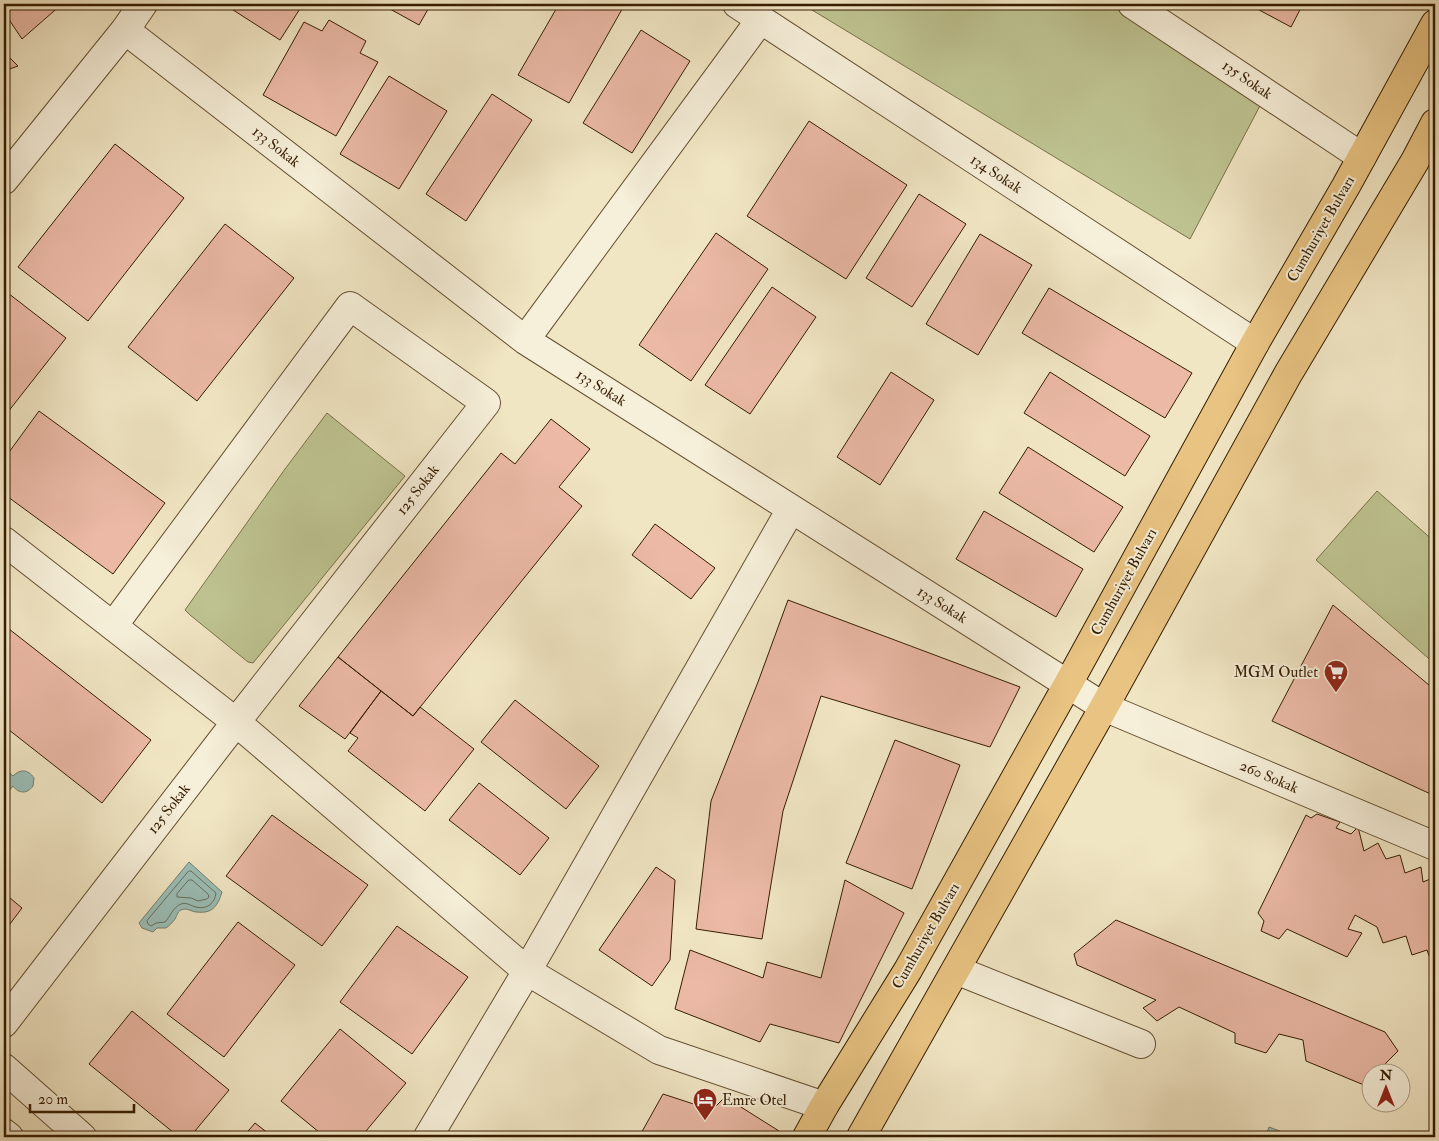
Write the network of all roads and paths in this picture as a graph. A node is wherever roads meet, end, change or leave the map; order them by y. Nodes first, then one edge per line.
1 (143, 4) edge
2 (738, 4) edge
3 (1132, 4) edge
4 (761, 19) junction
5 (1435, 24) edge
6 (125, 30) junction
7 (1435, 123) edge
8 (1362, 156) junction
9 (4, 180) edge
10 (525, 340) junction
11 (1255, 343) junction
12 (791, 509) junction
13 (4, 541) edge
14 (113, 626) junction
15 (1068, 684) junction
16 (1104, 707) junction
17 (236, 722) junction
18 (1435, 846) edge
19 (956, 970) junction
20 (527, 971) junction
21 (4, 1023) edge
22 (1141, 1044) dead end
23 (4, 1068) edge
24 (824, 1106) junction
25 (4, 1133) edge
26 (9, 1137) edge
27 (82, 1137) edge
28 (428, 1137) edge
29 (807, 1137) edge
30 (861, 1137) edge

1 - 6 street
2 - 4 street, 134 Sokak
3 - 8 street, 135 Sokak
4 - 10 street
4 - 11 street, 134 Sokak
5 - 8 main road, Cumhuriyet Bulvarı
6 - 9 street
6 - 10 street, 133 Sokak
7 - 16 main road
8 - 11 main road, Cumhuriyet Bulvarı
10 - 12 street, 133 Sokak
11 - 15 main road, Cumhuriyet Bulvarı
12 - 15 street, 133 Sokak
12 - 20 street
13 - 14 street
14 - 17 street
14 - 17 street, 125 Sokak
15 - 16 street, 133 Sokak
15 - 24 main road, Cumhuriyet Bulvarı
16 - 18 street, 260 Sokak
16 - 19 main road
17 - 20 street
17 - 21 street, 125 Sokak
19 - 22 street
19 - 30 main road
20 - 24 street
20 - 28 street
23 - 27 street
24 - 29 main road, Cumhuriyet Bulvarı
25 - 26 street

